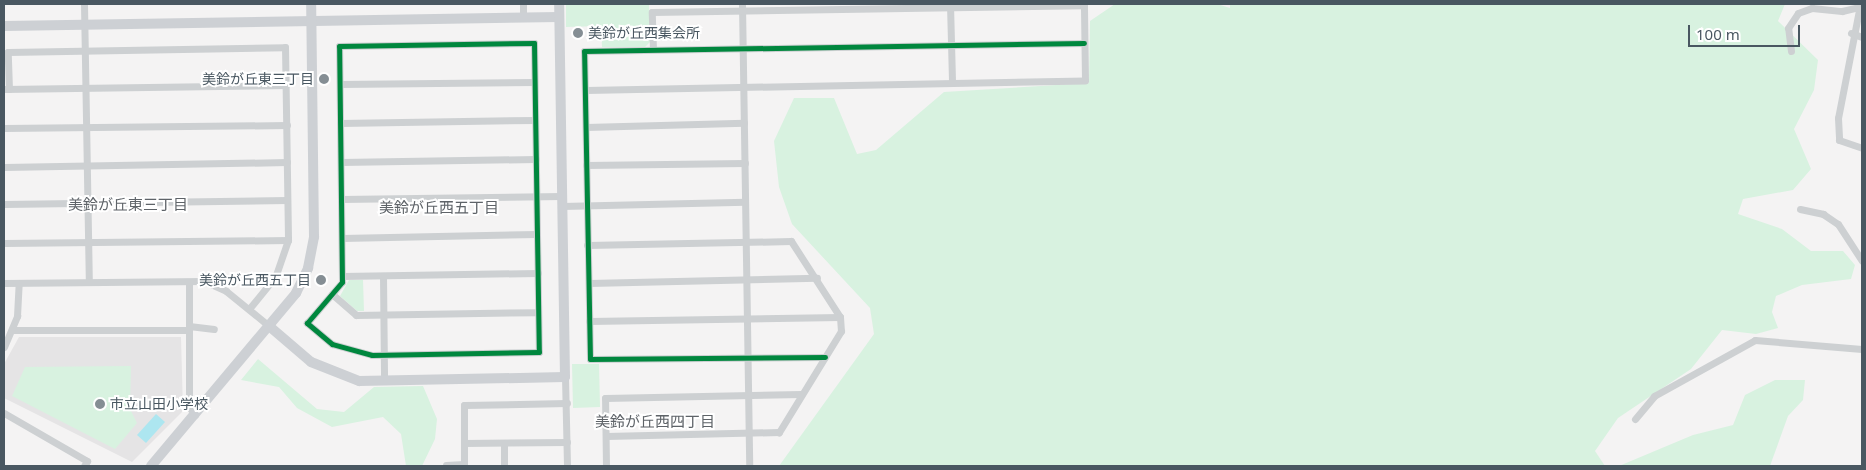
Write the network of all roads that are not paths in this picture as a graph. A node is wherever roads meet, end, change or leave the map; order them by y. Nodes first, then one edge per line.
1 (84, 4) edge
2 (311, 4) edge
3 (523, 4) edge
4 (559, 4) edge
5 (1084, 4) edge
6 (1860, 4) edge
7 (950, 6) edge
8 (742, 7) edge
9 (523, 17) junction
10 (559, 17) junction
11 (312, 21) junction
12 (84, 24) junction
13 (4, 26) edge
14 (1851, 33) junction
15 (1862, 37) edge
16 (1084, 43) junction
17 (951, 45) junction
18 (743, 48) junction
19 (653, 49) junction
20 (85, 50) junction
21 (1791, 51) dead end
22 (534, 82) junction
23 (952, 83) junction
24 (340, 84) junction
25 (286, 85) junction
26 (743, 86) junction
27 (6, 89) edge
28 (86, 89) junction
29 (586, 90) junction
30 (535, 120) junction
31 (340, 123) junction
32 (744, 124) junction
33 (287, 125) junction
34 (4, 128) edge
35 (87, 128) junction
36 (586, 128) junction
37 (1862, 148) edge
38 (536, 159) junction
39 (287, 162) junction
40 (341, 162) junction
41 (744, 162) junction
42 (586, 165) junction
43 (87, 166) junction
44 (4, 167) edge
45 (537, 196) junction
46 (341, 199) junction
47 (287, 200) junction
48 (562, 201) junction
49 (745, 202) junction
50 (88, 203) junction
51 (4, 204) edge
52 (587, 206) junction
53 (1800, 209) dead end
54 (537, 234) junction
55 (342, 238) junction
56 (288, 240) junction
57 (88, 241) junction
58 (4, 242) edge
59 (746, 242) junction
60 (588, 245) junction
61 (1862, 260) edge
62 (538, 273) junction
63 (342, 276) junction
64 (383, 276) junction
65 (817, 278) junction
66 (746, 280) junction
67 (89, 282) junction
68 (189, 282) junction
69 (4, 283) edge
70 (19, 283) junction
71 (589, 283) junction
72 (332, 294) junction
73 (249, 309) junction
74 (538, 312) junction
75 (383, 314) junction
76 (840, 317) junction
77 (748, 319) junction
78 (589, 321) junction
79 (269, 326) junction
80 (189, 328) junction
81 (214, 329) dead end
82 (14, 330) junction
83 (4, 347) edge
84 (1862, 349) edge
85 (384, 354) junction
86 (748, 357) junction
87 (825, 357) junction
88 (564, 377) junction
89 (384, 380) junction
90 (801, 394) junction
91 (748, 395) junction
92 (567, 403) junction
93 (4, 413) edge
94 (194, 415) junction
95 (1635, 418) dead end
96 (749, 433) junction
97 (606, 436) junction
98 (567, 442) junction
99 (464, 443) junction
100 (504, 443) junction
101 (446, 465) dead end
102 (84, 466) edge
103 (151, 466) edge
104 (504, 466) edge
105 (567, 466) edge
106 (606, 466) edge
107 (749, 466) edge

1 - 12 street
2 - 11 street
3 - 9 street
4 - 10 street
5 - 7 street
5 - 16 street
6 - 14 street
6 - 21 street
7 - 8 street
7 - 17 street
8 - 18 street
8 - 19 street
9 - 10 street
9 - 11 street
10 - 48 street
11 - 12 street
11 - 79 street
12 - 13 street
12 - 20 street
14 - 15 street
14 - 37 street
16 - 17 street
16 - 23 street
17 - 18 street
17 - 23 street
18 - 19 street
18 - 26 street
19 - 29 street
20 - 25 street
20 - 27 street
20 - 28 street
22 - 24 street
22 - 24 street
22 - 30 street
23 - 26 street
24 - 31 street
25 - 28 street
25 - 33 street
26 - 29 street
26 - 32 street
27 - 28 street
28 - 35 street
29 - 36 street
30 - 31 street
30 - 38 street
31 - 40 street
32 - 36 street
32 - 41 street
33 - 35 street
33 - 39 street
34 - 35 street
35 - 43 street
36 - 42 street
38 - 40 street
38 - 45 street
39 - 43 street
39 - 47 street
40 - 46 street
41 - 42 street
41 - 49 street
42 - 52 street
43 - 44 street
43 - 50 street
45 - 46 street
45 - 48 street
45 - 54 street
46 - 55 street
47 - 50 street
47 - 56 street
48 - 52 street
48 - 88 street
49 - 52 street
49 - 59 street
50 - 51 street
50 - 57 street
52 - 60 street
53 - 61 street
54 - 55 street
54 - 62 street
55 - 63 street
56 - 57 street
56 - 73 street
57 - 58 street
57 - 67 street
59 - 60 street
59 - 65 street
59 - 66 street
60 - 71 street
62 - 64 street
62 - 74 street
63 - 64 street
63 - 72 street
64 - 75 street
65 - 66 street
65 - 76 street
66 - 71 street
66 - 77 street
67 - 68 street
67 - 70 street
68 - 73 street
68 - 80 street
69 - 70 street
70 - 82 street
71 - 78 street
72 - 75 street
72 - 85 street
73 - 79 street
74 - 75 street
74 - 85 street
75 - 85 street
76 - 77 street
76 - 87 street
77 - 78 street
77 - 86 street
78 - 86 street
79 - 89 street
79 - 94 street
80 - 81 street
80 - 82 street
80 - 94 street
82 - 83 street
84 - 95 street
85 - 89 street
86 - 87 street
86 - 91 street
87 - 90 street
88 - 89 street
88 - 92 street
90 - 91 street
90 - 96 street
91 - 96 street
91 - 97 street
92 - 98 street
92 - 99 street
93 - 102 street
94 - 103 street
96 - 97 street
96 - 107 street
97 - 106 street
98 - 100 street
98 - 105 street
99 - 100 street
99 - 101 street
100 - 104 street

